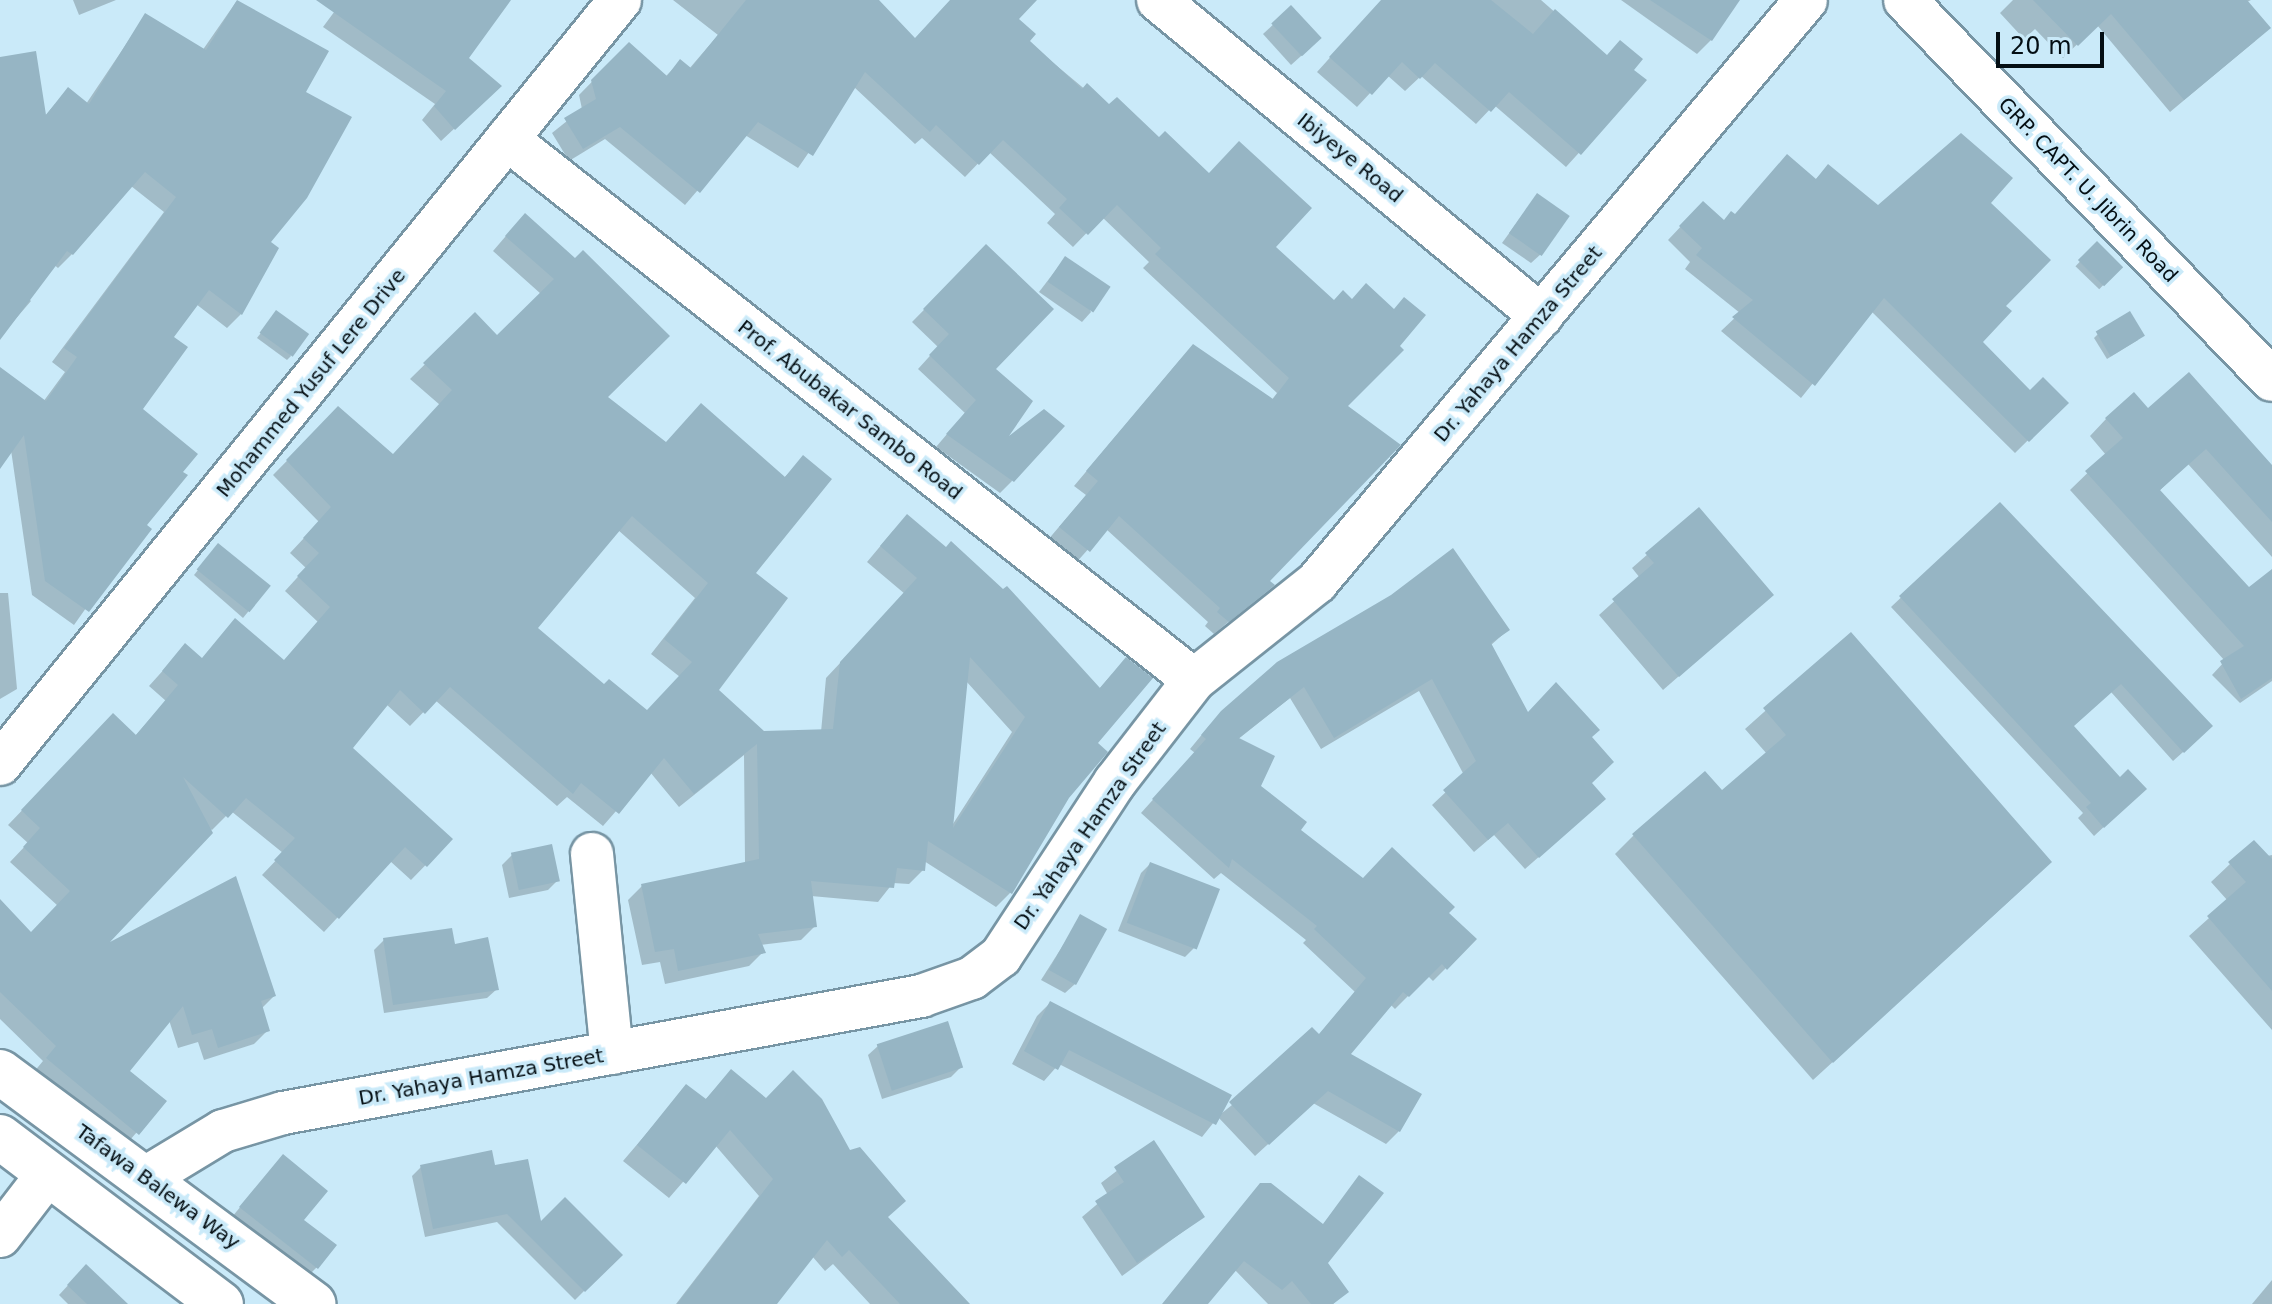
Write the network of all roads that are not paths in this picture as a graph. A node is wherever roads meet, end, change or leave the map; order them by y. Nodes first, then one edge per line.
1 (620, 0) edge
2 (1158, 0) edge
3 (1806, 0) edge
4 (1905, 0) edge
5 (507, 139) junction
6 (1542, 316) junction
7 (2272, 380) edge
8 (1194, 680) junction
9 (0, 764) edge
10 (592, 854) dead end
11 (612, 1053) junction
12 (0, 1072) edge
13 (0, 1137) edge
14 (47, 1175) junction
15 (147, 1177) junction
16 (0, 1236) edge
17 (221, 1304) edge
18 (314, 1304) edge

1 - 5 street, Mohammed Yusuf Lere Drive
2 - 6 street, Ibiyeye Road
3 - 6 street, Dr. Yahaya Hamza Street
4 - 7 street, GRP. CAPT. U. Jibrin Road
5 - 8 street, Prof. Abubakar Sambo Road
5 - 9 street, Mohammed Yusuf Lere Drive
6 - 8 street, Dr. Yahaya Hamza Street
8 - 11 street, Dr. Yahaya Hamza Street
10 - 11 street
11 - 15 street, Dr. Yahaya Hamza Street
12 - 15 main road, Tafawa Balewa Way
13 - 14 main road
14 - 16 street
14 - 17 main road
15 - 18 main road, Tafawa Balewa Way

